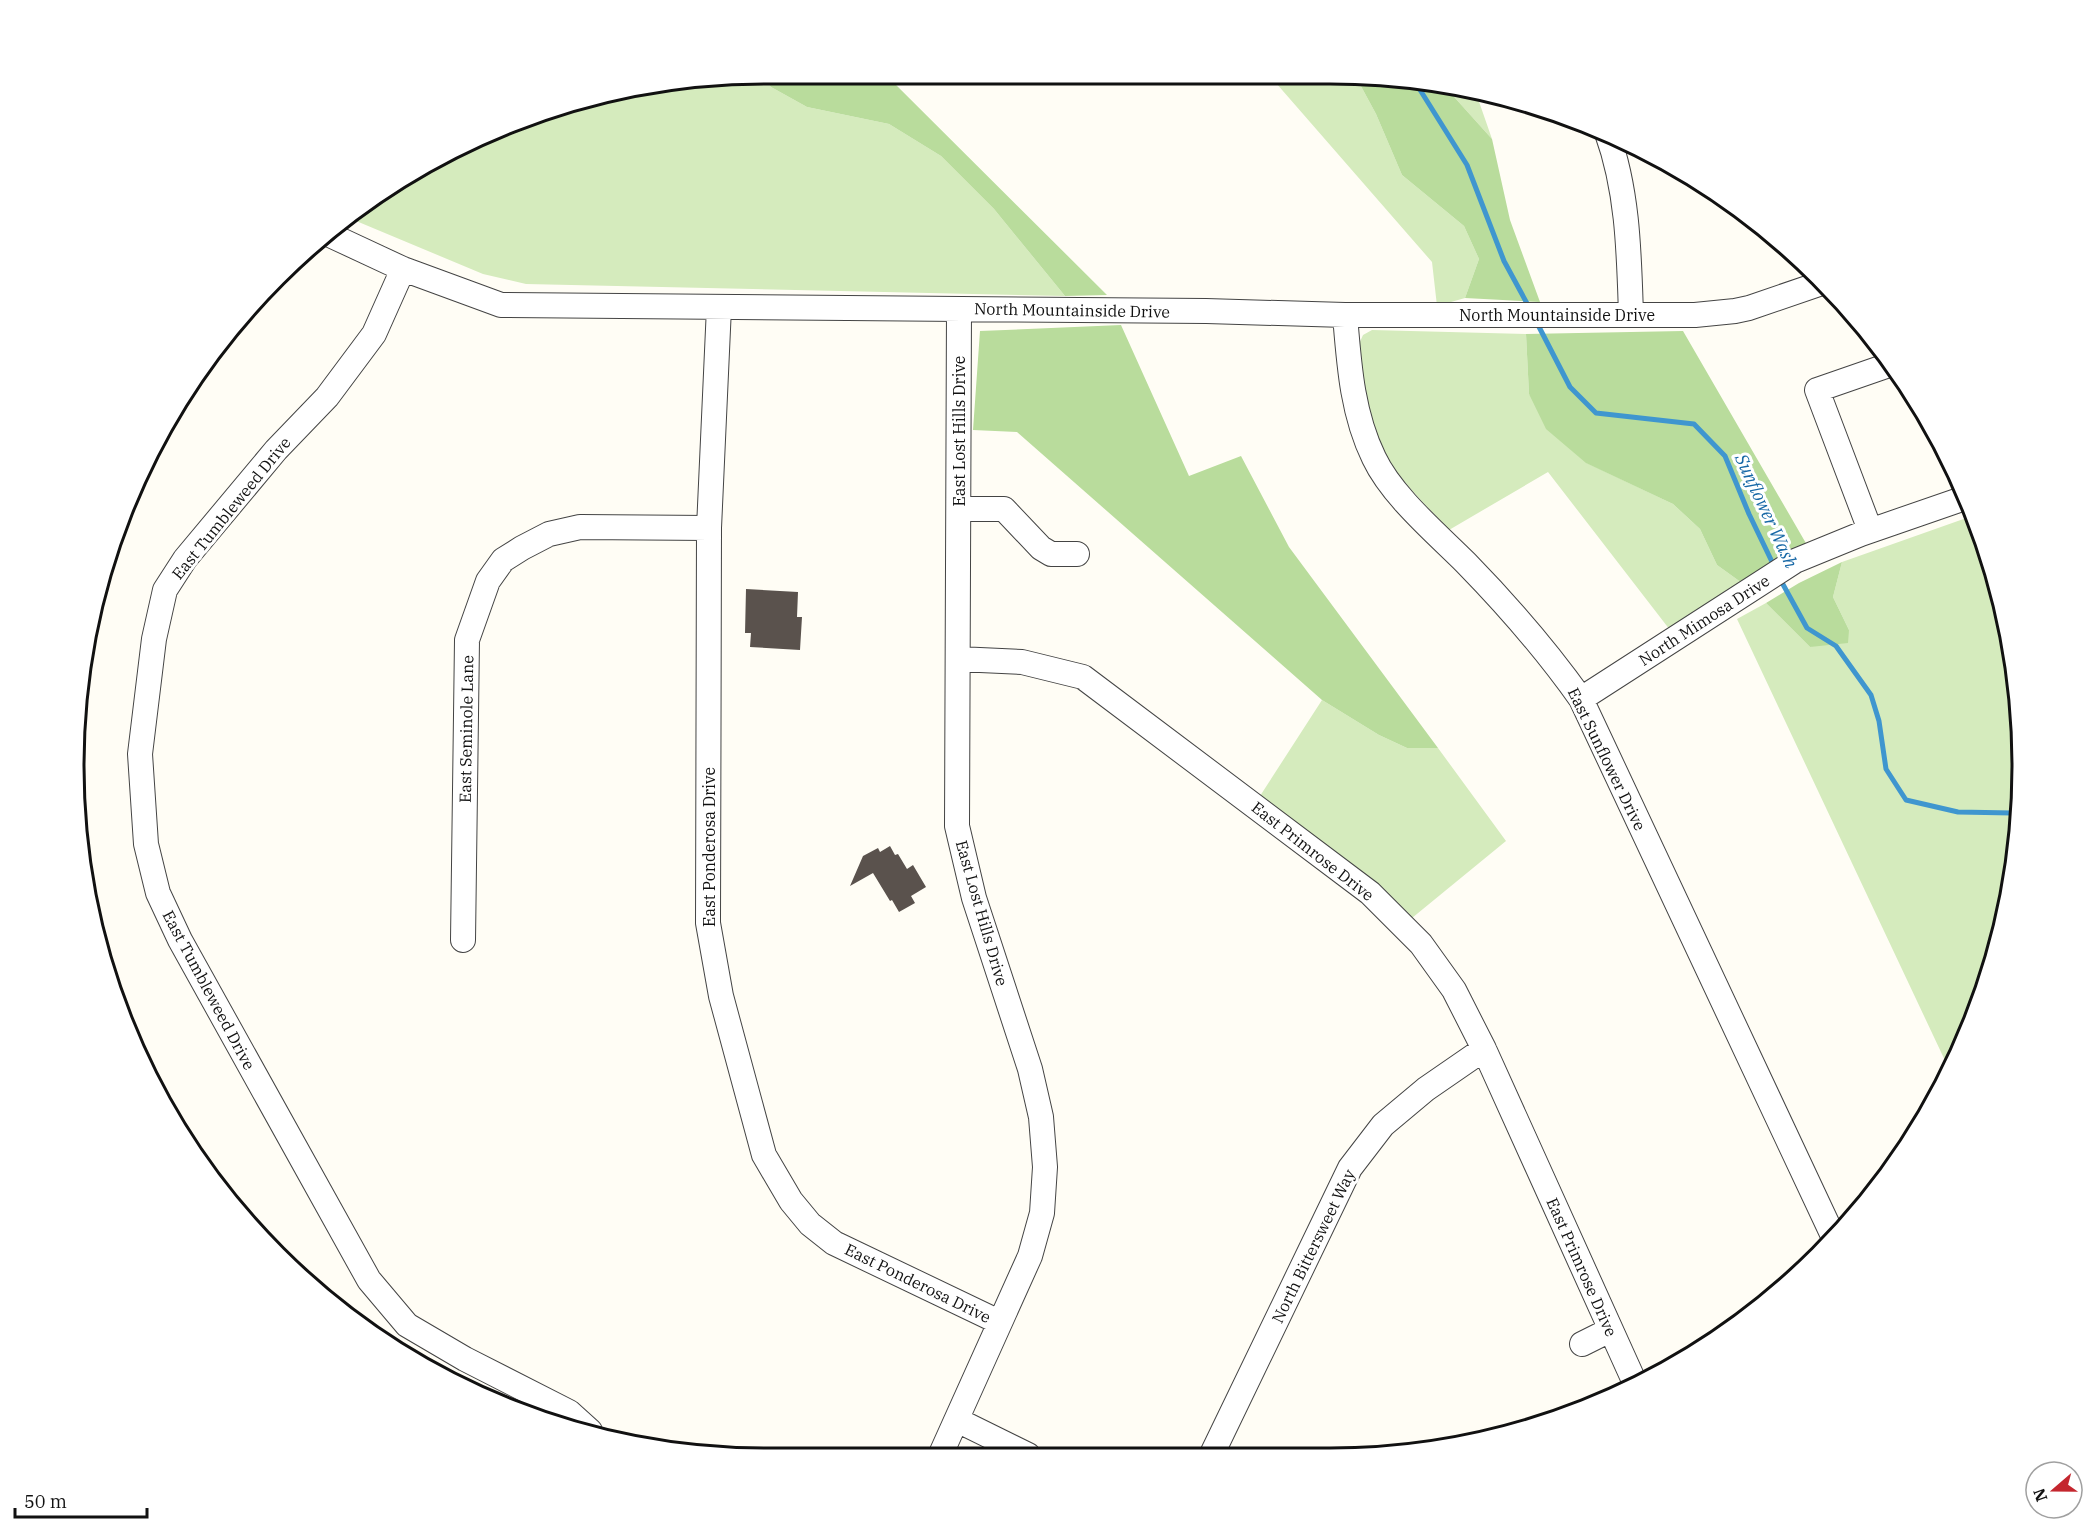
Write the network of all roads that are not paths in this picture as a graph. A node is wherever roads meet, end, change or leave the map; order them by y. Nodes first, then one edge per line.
1 (1611, 145) edge
2 (335, 237) edge
3 (403, 268) junction
4 (1814, 286) edge
5 (719, 308) junction
6 (959, 309) junction
7 (1345, 315) junction
8 (1631, 315) junction
9 (1883, 367) edge
10 (1958, 500) edge
11 (958, 509) junction
12 (709, 528) junction
13 (1870, 531) junction
14 (1077, 554) dead end
15 (958, 659) junction
16 (1581, 699) junction
17 (463, 940) dead end
18 (1484, 1049) junction
19 (1830, 1229) edge
20 (999, 1322) junction
21 (1610, 1330) junction
22 (1582, 1344) dead end
23 (1633, 1378) edge
24 (957, 1420) junction
25 (580, 1422) edge
26 (944, 1448) edge
27 (1014, 1448) edge
28 (1215, 1448) edge

1 - 8 street
2 - 3 street, North Mountainside Drive
3 - 5 street, North Mountainside Drive
3 - 25 street, East Tumbleweed Drive
4 - 8 street, North Mountainside Drive
5 - 6 street, North Mountainside Drive
5 - 12 street, East Ponderosa Drive
6 - 7 street, North Mountainside Drive
6 - 11 street, East Lost Hills Drive
7 - 8 street, North Mountainside Drive
7 - 16 street, East Sunflower Drive
9 - 13 street
10 - 13 street, North Mimosa Drive
11 - 14 street
11 - 15 street, East Lost Hills Drive
12 - 17 street, East Seminole Lane
12 - 20 street, East Ponderosa Drive
13 - 16 street, North Mimosa Drive
15 - 18 street, East Primrose Drive
15 - 20 street, East Lost Hills Drive
16 - 19 street, East Sunflower Drive
18 - 21 street, East Primrose Drive
18 - 28 street, North Bittersweet Way
20 - 24 street, East Lost Hills Drive
21 - 22 street
21 - 23 street, East Primrose Drive
24 - 26 street, East Lost Hills Drive
24 - 27 street

